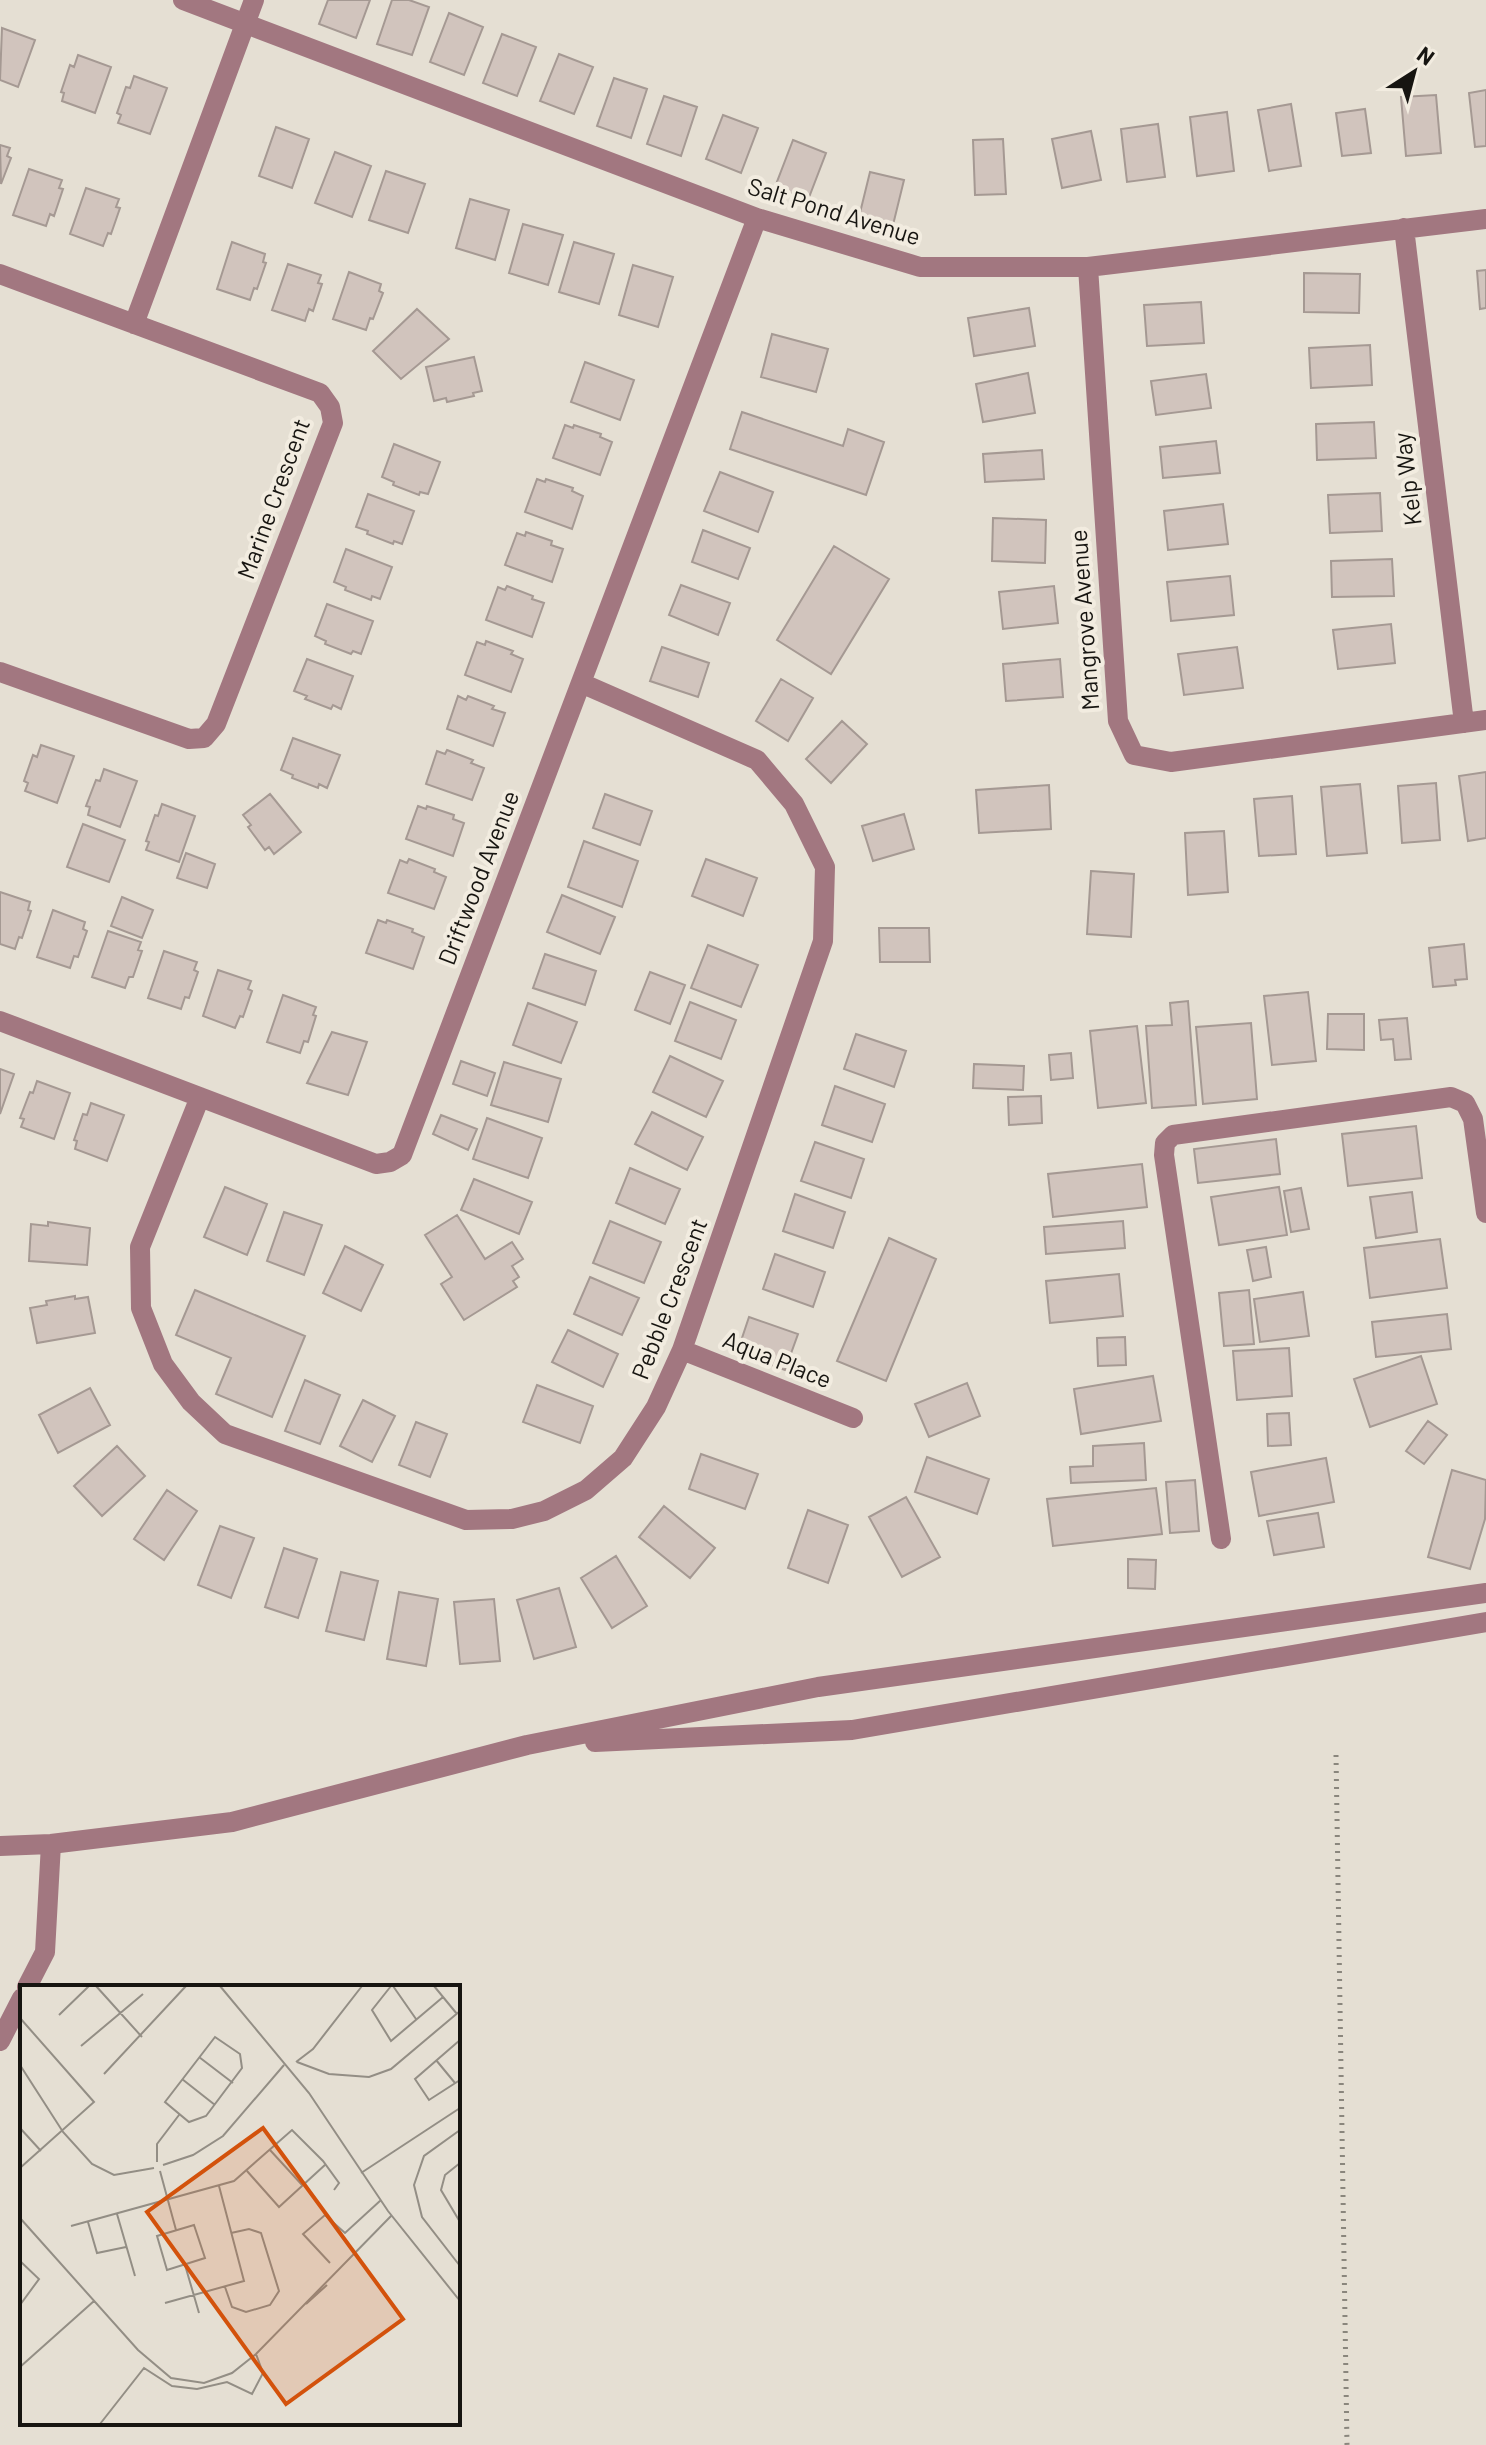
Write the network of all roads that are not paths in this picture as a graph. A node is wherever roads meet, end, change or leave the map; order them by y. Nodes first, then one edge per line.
1 (183, 0) edge
2 (254, 0) edge
3 (245, 23) junction
4 (757, 218) junction
5 (1486, 219) edge
6 (1404, 228) junction
7 (1088, 267) junction
8 (0, 274) edge
9 (134, 324) junction
10 (1, 676) edge
11 (581, 683) junction
12 (1486, 720) edge
13 (1464, 723) junction
14 (0, 1021) edge
15 (200, 1097) junction
16 (1486, 1213) edge
17 (682, 1350) junction
18 (853, 1418) dead end
19 (1221, 1539) dead end
20 (1486, 1593) edge
21 (1486, 1622) edge
22 (527, 1745) junction
23 (51, 1844) junction
24 (0, 1846) edge
25 (28, 1985) edge
26 (20, 2002) edge
27 (0, 2041) edge

1 - 3 street, Salt Pond Avenue
2 - 3 street
3 - 4 street, Salt Pond Avenue
3 - 9 street
4 - 7 street, Salt Pond Avenue
4 - 11 street, Driftwood Avenue
5 - 6 street, Salt Pond Avenue
6 - 7 street, Salt Pond Avenue
6 - 13 street, Kelp Way
7 - 13 street, Mangrove Avenue
8 - 9 street, Marine Crescent
9 - 10 street, Marine Crescent
11 - 15 street, Driftwood Avenue
11 - 17 street, Pebble Crescent
12 - 13 street, Mangrove Avenue
14 - 15 street, Driftwood Avenue
15 - 17 street, Pebble Crescent
16 - 19 street
17 - 18 street, Aqua Place
20 - 22 street
21 - 22 street
22 - 23 street
23 - 24 street
23 - 25 street
26 - 27 street

